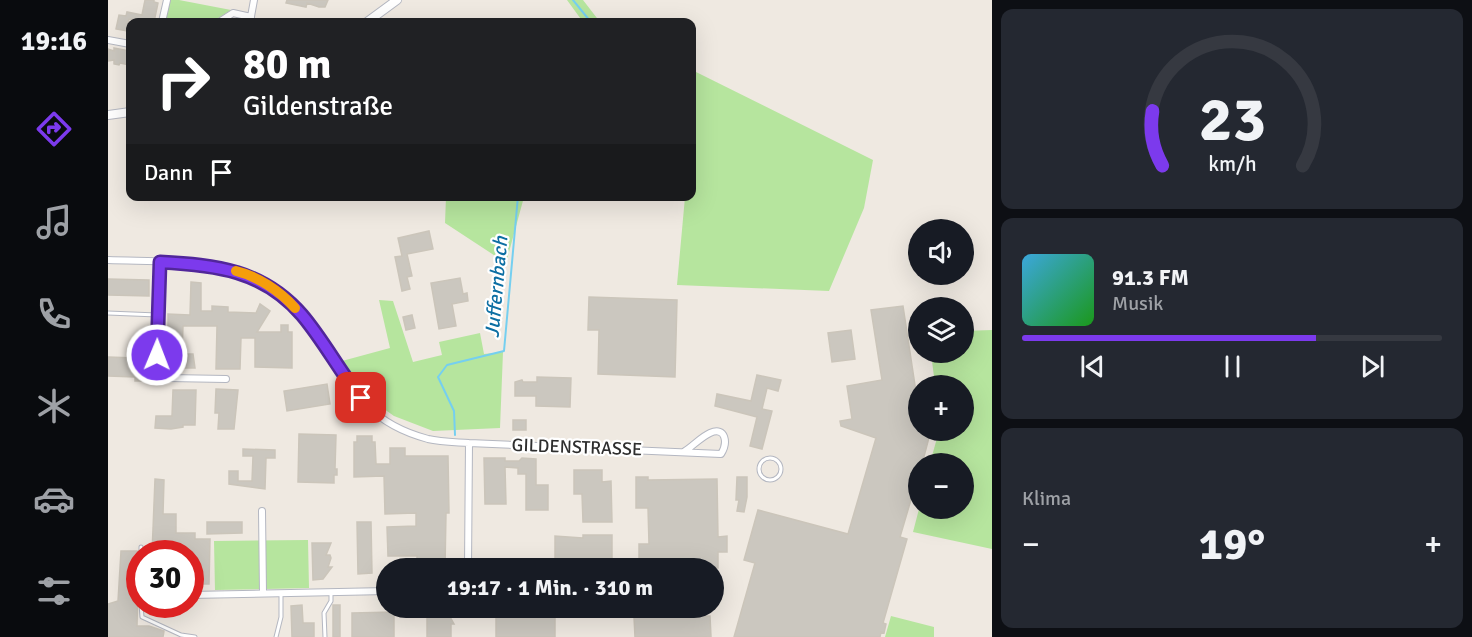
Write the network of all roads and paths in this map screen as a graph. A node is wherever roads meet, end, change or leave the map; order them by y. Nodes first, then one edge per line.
1 (167, 0) edge
2 (254, 0) edge
3 (398, 0) edge
4 (163, 18) edge
5 (225, 18) edge
6 (245, 18) edge
7 (250, 18) edge
8 (373, 18) edge
9 (108, 40) edge
10 (126, 43) edge
11 (126, 113) edge
12 (108, 115) edge
13 (108, 260) edge
14 (160, 262) junction
15 (108, 313) edge
16 (158, 315) junction
17 (157, 373) junction
18 (147, 376) dead end
19 (226, 379) dead end
20 (469, 443) junction
21 (685, 451) junction
22 (775, 479) joint
23 (262, 511) dead end
24 (468, 558) edge
25 (376, 591) edge
26 (331, 592) junction
27 (263, 593) junction
28 (281, 593) junction
29 (204, 595) edge
30 (146, 618) edge
31 (195, 637) edge
32 (276, 637) edge
33 (325, 637) edge

1 - 4 street
2 - 7 street
3 - 8 street
5 - 6 street
9 - 10 street
11 - 12 street
13 - 14 street, GILDENSTRASSE
14 - 16 street
14 - 20 street, GILDENSTRASSE
15 - 16 lane
16 - 17 street
17 - 18 lane
17 - 19 street
20 - 21 street, GILDENSTRASSE
20 - 24 street
21 - 21 street, GILDENSTRASSE
22 - 22 lane
23 - 27 street
25 - 26 street
26 - 28 street
26 - 33 lane
27 - 28 street
27 - 29 street
28 - 32 lane
30 - 31 lane

